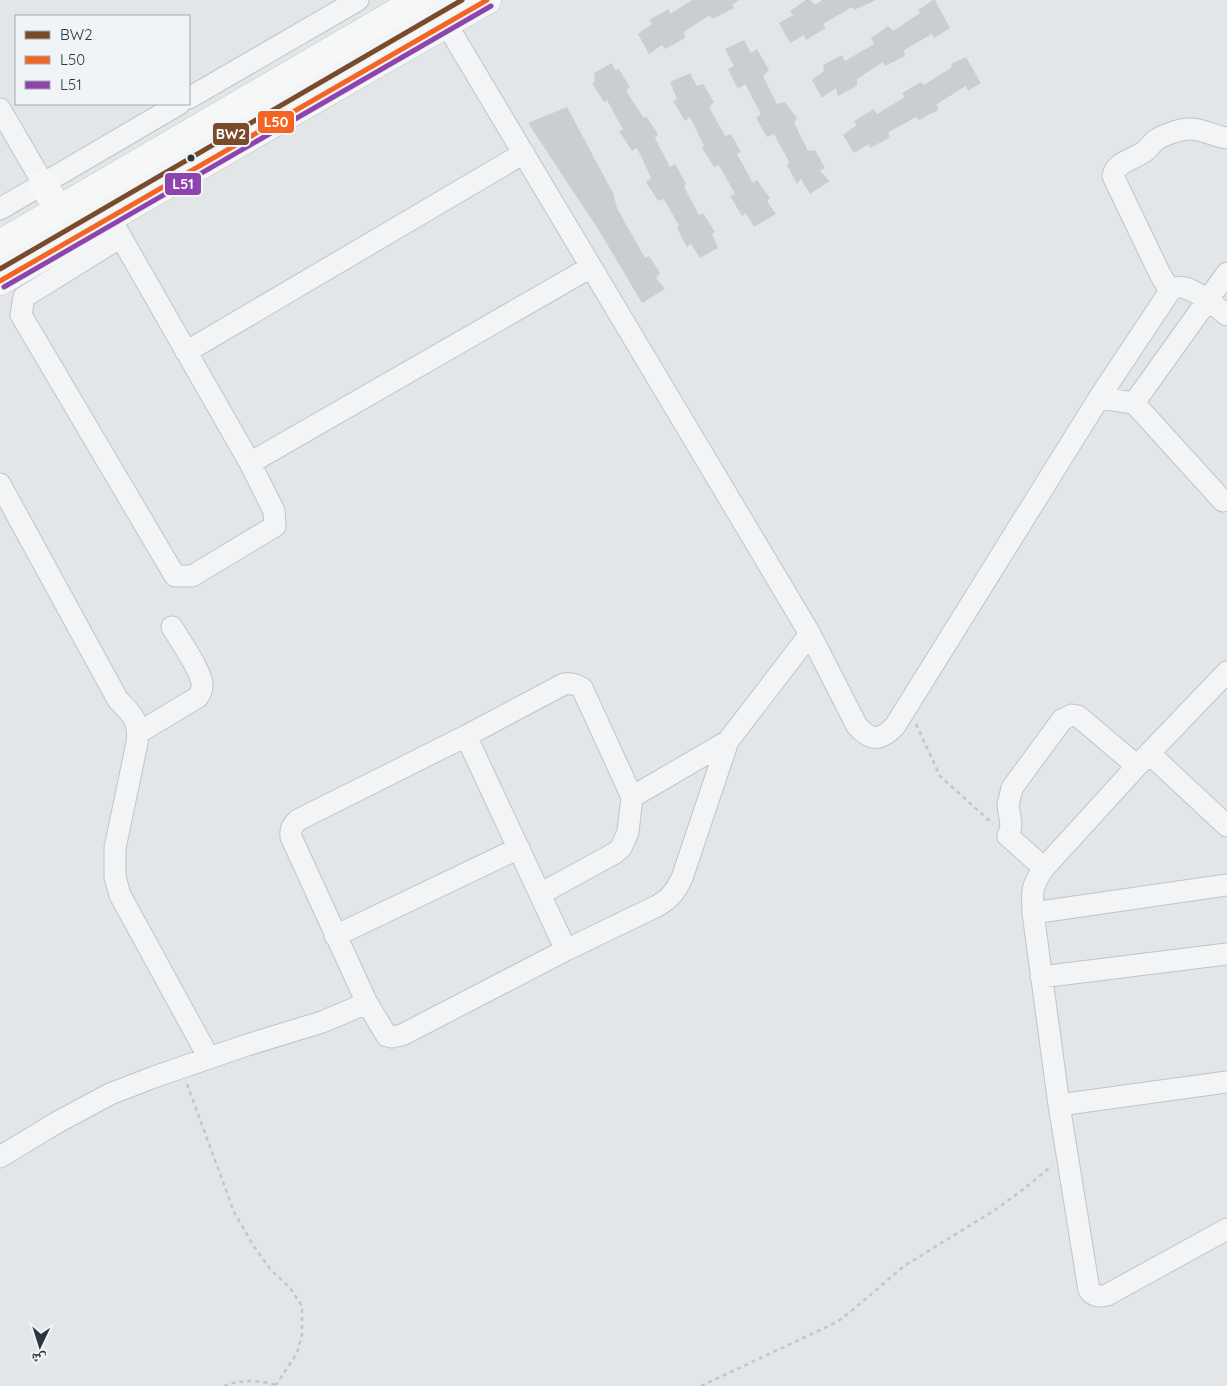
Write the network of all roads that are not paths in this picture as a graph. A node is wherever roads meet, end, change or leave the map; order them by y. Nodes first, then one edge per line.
1 (358, 0) edge
2 (462, 0) edge
3 (487, 0) edge
4 (438, 7) edge
5 (190, 97) edge
6 (177, 105) edge
7 (0, 109) edge
8 (1227, 138) edge
9 (524, 153) junction
10 (44, 183) junction
11 (0, 209) edge
12 (58, 210) junction
13 (115, 228) junction
14 (0, 244) edge
15 (0, 264) edge
16 (591, 267) junction
17 (0, 269) edge
18 (1227, 273) edge
19 (0, 281) edge
20 (1170, 292) junction
21 (1207, 300) junction
22 (1227, 315) edge
23 (186, 352) junction
24 (1099, 398) junction
25 (1134, 403) junction
26 (250, 463) junction
27 (0, 484) edge
28 (1223, 501) dead end
29 (172, 627) dead end
30 (810, 634) junction
31 (1227, 672) edge
32 (138, 733) junction
33 (466, 736) junction
34 (728, 741) junction
35 (1143, 760) junction
36 (632, 797) junction
37 (1227, 826) edge
38 (519, 848) junction
39 (1044, 868) junction
40 (1227, 885) edge
41 (540, 894) junction
42 (1032, 913) junction
43 (335, 936) junction
44 (566, 950) junction
45 (1227, 954) edge
46 (1041, 977) junction
47 (367, 1003) junction
48 (209, 1058) junction
49 (1227, 1082) edge
50 (1059, 1105) junction
51 (0, 1157) edge
52 (1227, 1229) edge

1 - 5 street
2 - 4 street
3 - 4 main road
4 - 9 street
4 - 12 main road
4 - 13 main road
4 - 15 street
4 - 17 street
6 - 10 street
7 - 10 street
8 - 20 street
9 - 16 street
9 - 23 street
10 - 11 street
10 - 12 main road
12 - 14 main road
13 - 19 main road
13 - 23 street
13 - 26 street
16 - 26 street
16 - 30 street
18 - 21 street
20 - 21 street
20 - 24 street
21 - 22 street
21 - 25 street
23 - 26 street
24 - 25 street
24 - 30 street
25 - 28 street
27 - 32 street
29 - 32 street
30 - 34 street
31 - 35 street
32 - 48 street
33 - 36 street
33 - 38 street
33 - 43 street
34 - 36 street
34 - 44 street
35 - 37 street
35 - 39 street
35 - 39 street
36 - 41 street
38 - 41 street
38 - 43 street
39 - 42 street
40 - 42 street
41 - 44 street
42 - 46 street
43 - 47 street
44 - 47 street
45 - 46 street
46 - 50 street
47 - 48 street
48 - 51 street
49 - 50 street
50 - 52 street

